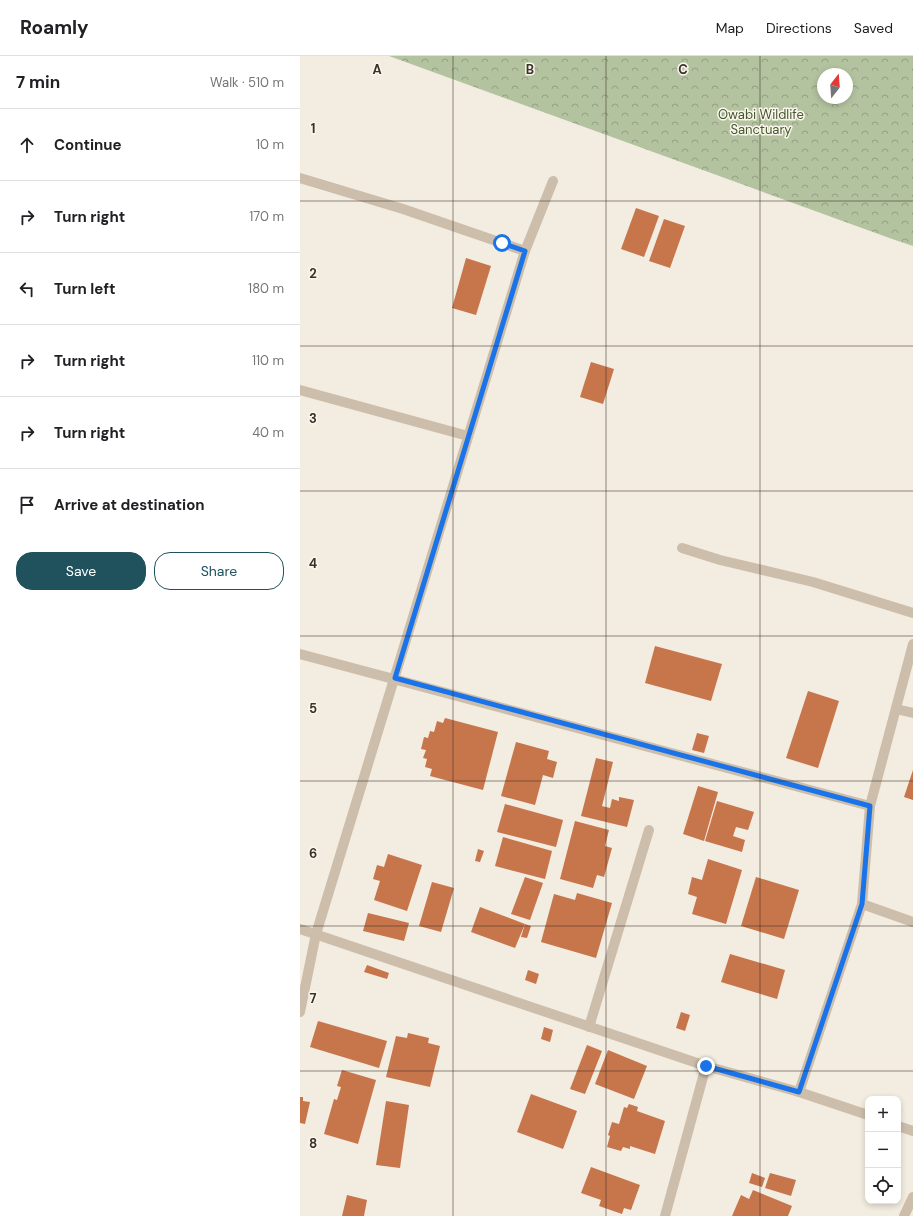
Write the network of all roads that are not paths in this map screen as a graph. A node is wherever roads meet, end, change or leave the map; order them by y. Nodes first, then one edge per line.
1 (300, 178) edge
2 (553, 181) dead end
3 (525, 251) junction
4 (300, 390) edge
5 (468, 436) junction
6 (682, 548) dead end
7 (913, 613) edge
8 (913, 644) edge
9 (300, 654) edge
10 (395, 678) junction
11 (896, 709) junction
12 (913, 713) edge
13 (870, 806) junction
14 (649, 830) dead end
15 (862, 904) junction
16 (913, 922) edge
17 (300, 929) edge
18 (316, 934) junction
19 (300, 1012) edge
20 (589, 1027) junction
21 (706, 1066) junction
22 (799, 1092) junction
23 (865, 1114) edge
24 (901, 1127) edge
25 (913, 1131) edge
26 (913, 1197) edge
27 (665, 1216) edge
28 (904, 1216) edge

1 - 3 street
2 - 3 street
3 - 5 street
4 - 5 street
5 - 10 street
6 - 7 street
8 - 11 street
9 - 10 street
10 - 13 street
10 - 18 street
11 - 12 street
11 - 13 street
13 - 15 street
14 - 20 street
15 - 16 street
15 - 22 street
17 - 18 street
18 - 19 street
18 - 20 street
20 - 21 street
21 - 22 street
21 - 27 street
22 - 23 street
24 - 25 street
26 - 28 street

